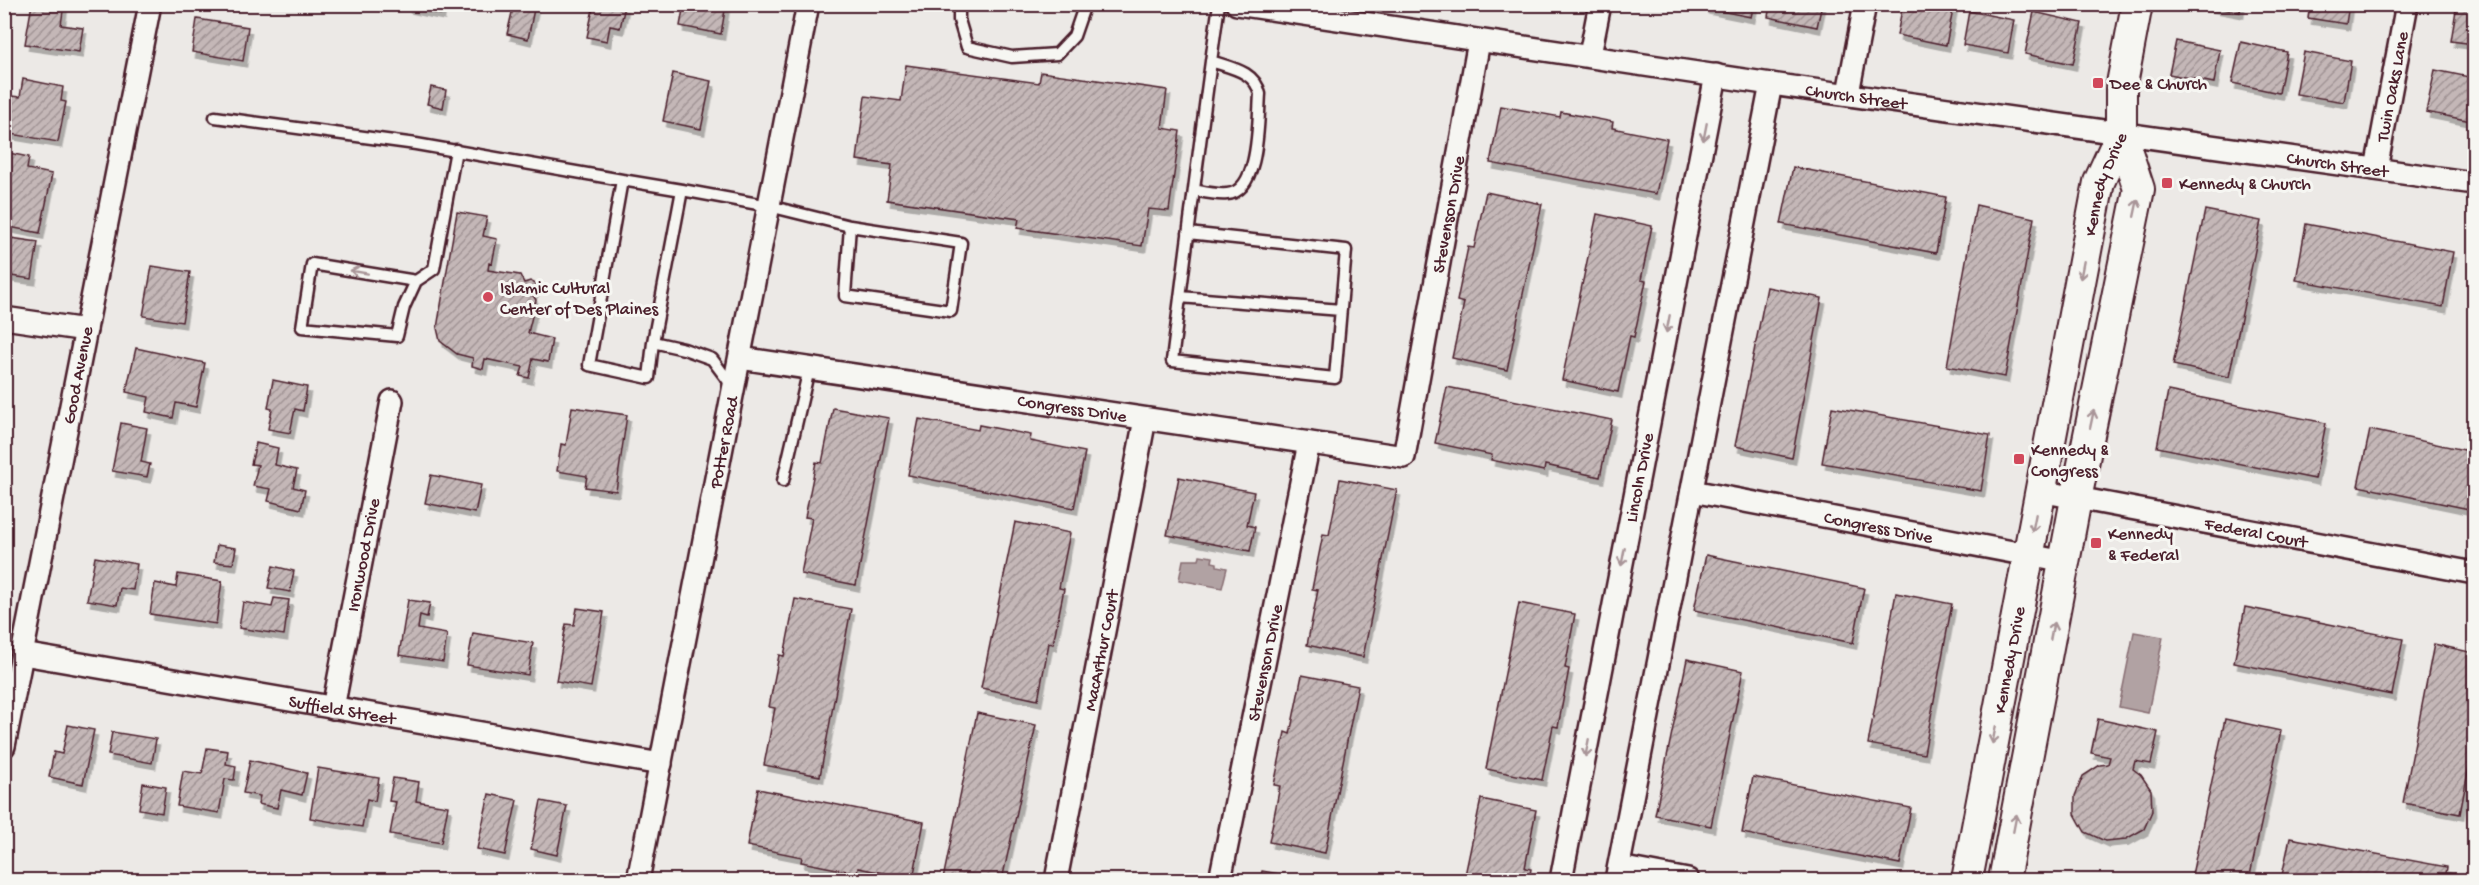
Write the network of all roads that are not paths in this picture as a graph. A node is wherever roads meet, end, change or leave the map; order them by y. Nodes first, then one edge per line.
1 (150, 4) edge
2 (808, 4) edge
3 (959, 4) edge
4 (1085, 4) edge
5 (1218, 4) edge
6 (1237, 4) edge
7 (1600, 4) edge
8 (1866, 4) edge
9 (2137, 4) edge
10 (2407, 4) edge
11 (1323, 10) edge
12 (1479, 41) junction
13 (1590, 55) junction
14 (1211, 61) junction
15 (1716, 75) junction
16 (1771, 84) junction
17 (1848, 93) junction
18 (215, 117) dead end
19 (2121, 134) junction
20 (456, 150) junction
21 (2376, 169) junction
22 (622, 180) junction
23 (2475, 183) edge
24 (682, 190) junction
25 (1194, 190) junction
26 (769, 206) junction
27 (850, 226) junction
28 (1188, 233) junction
29 (416, 281) junction
30 (1180, 297) junction
31 (1341, 310) junction
32 (4, 318) edge
33 (86, 330) junction
34 (653, 342) junction
35 (740, 358) junction
36 (809, 369) junction
37 (734, 388) junction
38 (392, 401) dead end
39 (1145, 419) junction
40 (1309, 443) junction
41 (1404, 457) joint
42 (783, 482) dead end
43 (1692, 491) junction
44 (2040, 491) junction
45 (2076, 499) junction
46 (2028, 555) junction
47 (2065, 562) junction
48 (2475, 573) edge
49 (23, 654) junction
50 (333, 708) junction
51 (4, 746) edge
52 (661, 764) junction
53 (1618, 874) edge
54 (638, 880) edge
55 (1056, 880) edge
56 (1220, 880) edge
57 (1561, 880) edge
58 (1688, 880) edge
59 (1967, 880) edge
60 (2004, 880) edge

1 - 33 street, Good Avenue
2 - 26 street, Potter Road
3 - 4 lane
5 - 14 lane
6 - 11 street, Church Street
7 - 13 street
8 - 17 street
9 - 19 street
10 - 21 street, Twin Oaks Lane
11 - 12 street, Church Street
12 - 13 street, Church Street
12 - 41 street, Stevenson Drive
13 - 15 street, Church Street
14 - 25 lane
14 - 25 lane
15 - 16 street, Church Street
15 -> 57 street, Lincoln Drive
16 - 17 street, Church Street
16 - 43 street
17 - 19 street, Church Street
18 - 20 lane
19 - 21 street, Church Street
19 -> 44 street, Kennedy Drive
45 -> 19 street, Kennedy Drive
20 - 22 lane
20 - 29 lane
21 - 23 street, Church Street
22 - 24 lane
22 - 34 lane
24 - 26 lane
24 - 34 lane
25 - 28 lane
26 - 27 lane
26 - 35 street, Potter Road
27 - 27 lane
28 - 30 lane
28 - 31 lane
29 -> 29 lane
30 - 31 lane
30 - 31 lane
32 - 33 street
33 - 49 street, Good Avenue
34 - 37 lane
35 - 36 street, Congress Drive
35 - 37 street, Potter Road
36 - 39 street, Congress Drive
36 - 42 lane
37 - 52 street, Potter Road
38 - 50 street, Ironwood Drive
39 - 40 street, Congress Drive
39 - 55 street, MacArthur Court
40 - 41 street, Congress Drive
40 - 56 street, Stevenson Drive
43 - 46 street, Congress Drive
43 - 53 street
44 - 45 street, Federal Court
44 -> 46 street, Kennedy Drive
45 - 47 street, Kennedy Drive
45 - 48 street, Federal Court
46 - 47 street, Congress Drive
46 -> 59 street, Kennedy Drive
60 -> 47 street, Kennedy Drive
49 - 50 street, Suffield Street
49 - 51 street, Good Avenue
50 - 52 street, Suffield Street
52 - 54 street, Potter Road
53 - 58 street

